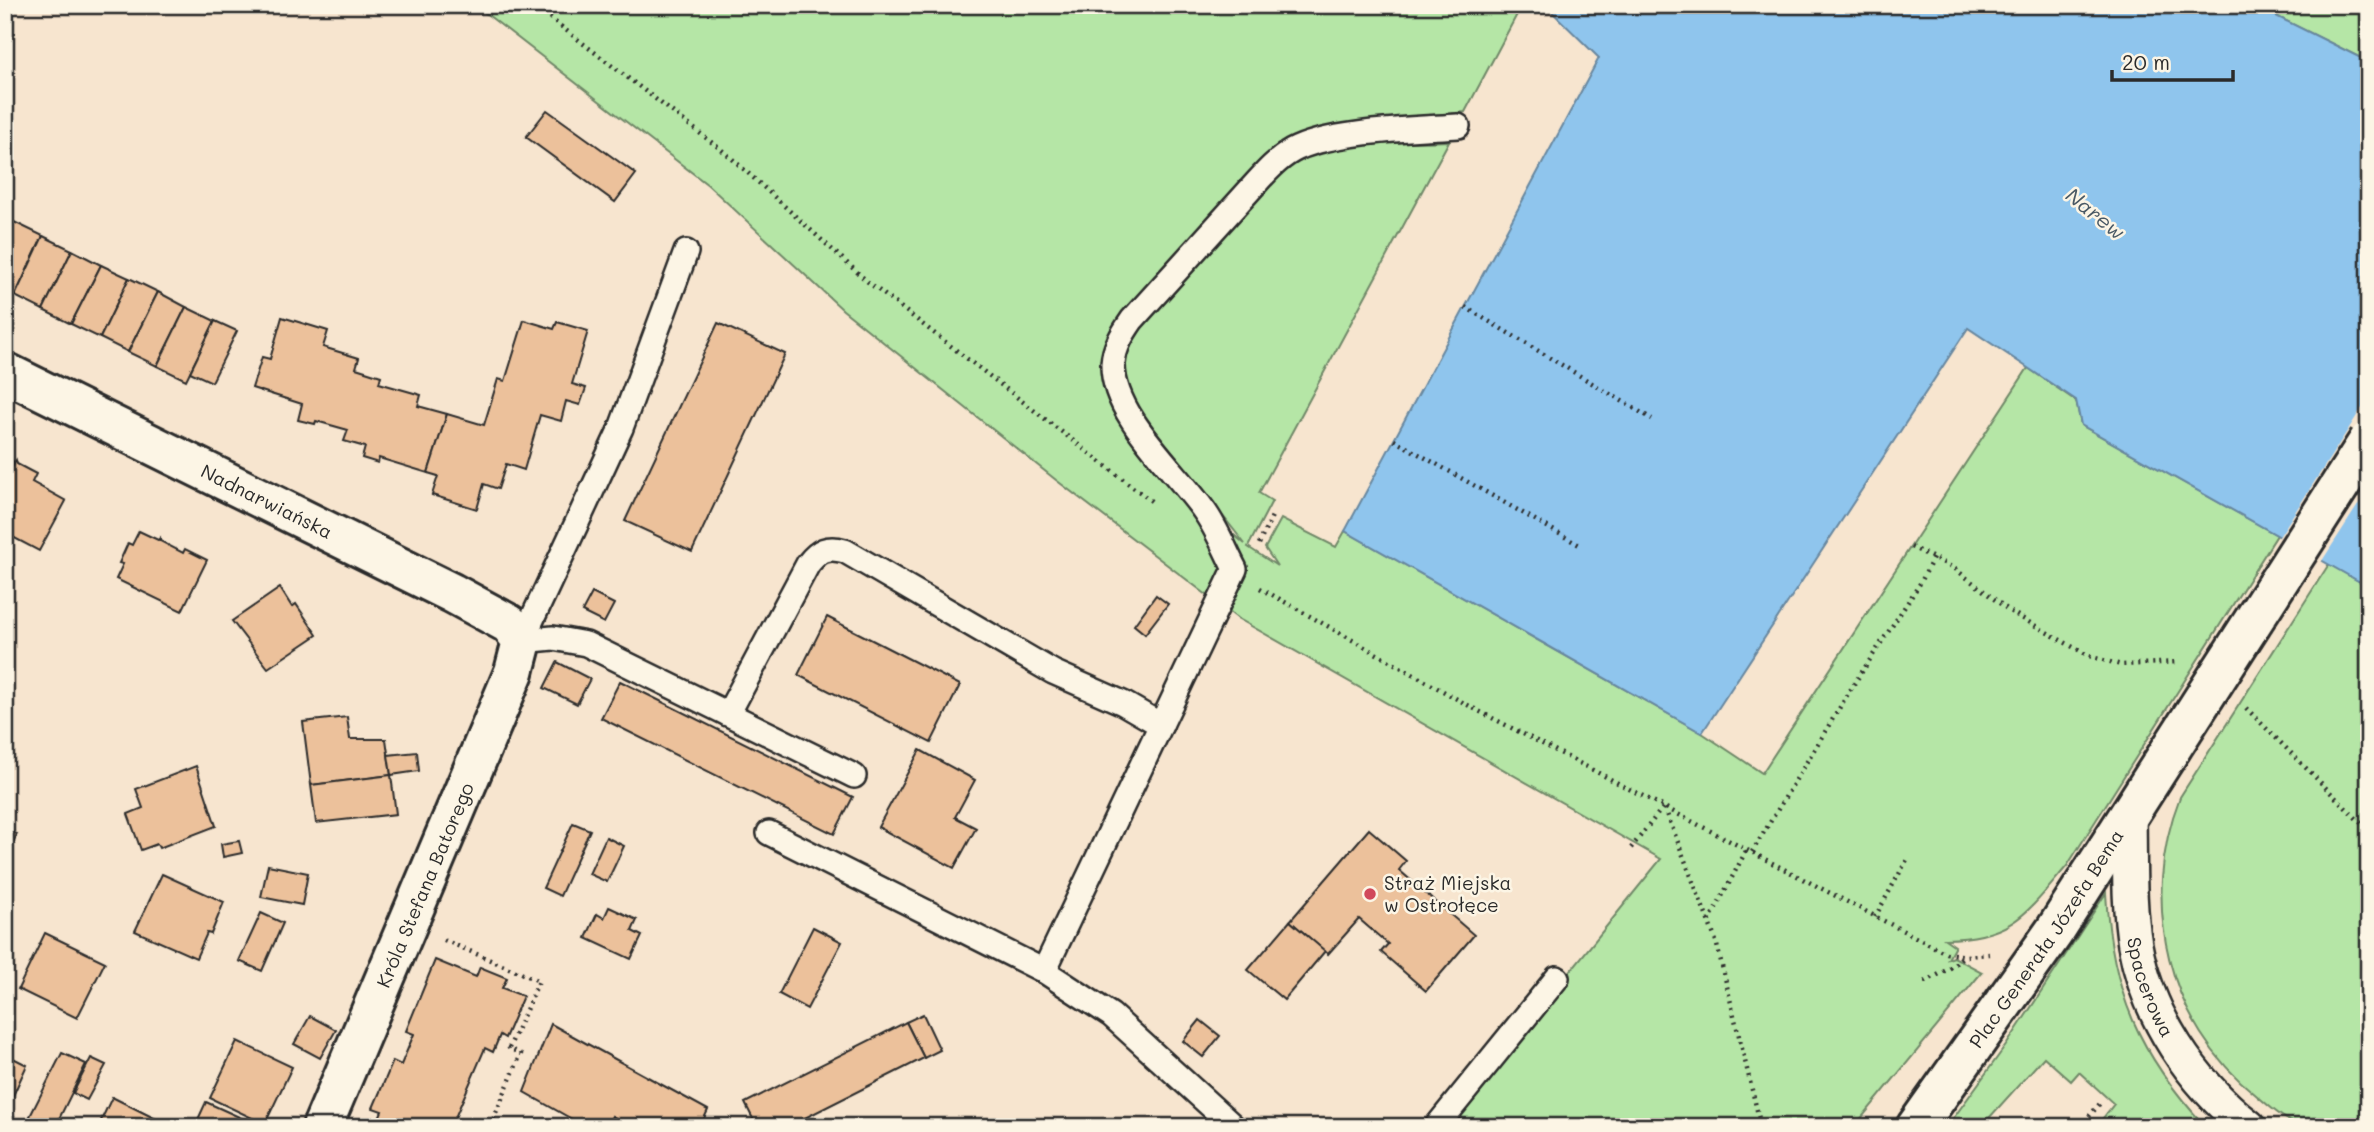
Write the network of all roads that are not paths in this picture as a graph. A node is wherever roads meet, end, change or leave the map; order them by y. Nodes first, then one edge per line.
1 (1458, 126) dead end
2 (686, 252) dead end
3 (5, 372) edge
4 (2369, 440) edge
5 (522, 642) junction
6 (728, 714) junction
7 (1161, 725) junction
8 (854, 776) dead end
9 (2129, 817) junction
10 (769, 834) dead end
11 (1044, 971) junction
12 (1557, 978) dead end
13 (322, 1127) edge
14 (1234, 1127) edge
15 (1436, 1127) edge
16 (1916, 1127) edge
17 (2249, 1127) edge

1 - 7 lane
2 - 5 lane
3 - 5 street, Nadnarwiańska
4 - 9 street, Plac Generała Józefa Bema, bridge
5 - 6 lane
5 - 13 street, Króla Stefana Batorego
6 - 7 lane
6 - 8 lane
7 - 11 lane
9 - 16 street, Plac Generała Józefa Bema
9 - 17 street, Spacerowa
10 - 11 lane
11 - 14 lane
12 - 15 lane

